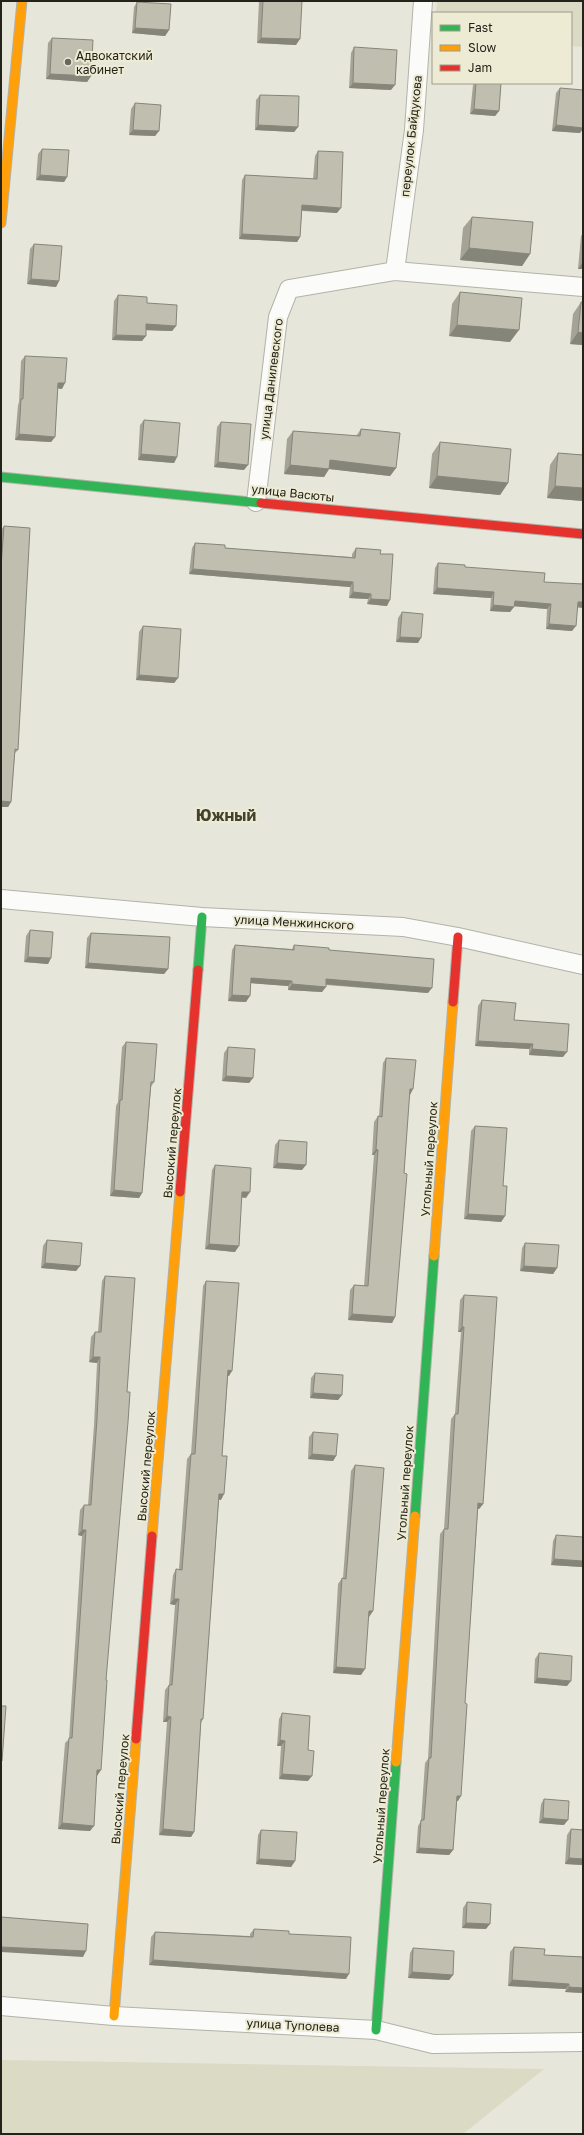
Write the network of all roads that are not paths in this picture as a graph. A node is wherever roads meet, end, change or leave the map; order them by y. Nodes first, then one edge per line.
1 (22, 1) edge
2 (423, 1) edge
3 (1, 223) edge
4 (395, 271) junction
5 (583, 288) edge
6 (1, 477) edge
7 (256, 502) junction
8 (583, 534) edge
9 (1, 899) edge
10 (202, 917) junction
11 (458, 937) junction
12 (583, 965) edge
13 (1, 2006) edge
14 (114, 2016) junction
15 (376, 2030) junction
16 (583, 2042) edge

1 - 3 street
2 - 4 street, переулок Байдукова
4 - 5 street, улица Данилевского
4 - 7 street, улица Данилевского
6 - 7 street, улица Васюты
7 - 8 street, улица Васюты
9 - 10 street, улица Менжинского
10 - 11 street, улица Менжинского
10 - 14 street, Высокий переулок
11 - 12 street, улица Менжинского
11 - 15 street, Угольный переулок
13 - 14 street, улица Туполева
14 - 15 street, улица Туполева
15 - 16 street, улица Туполева

